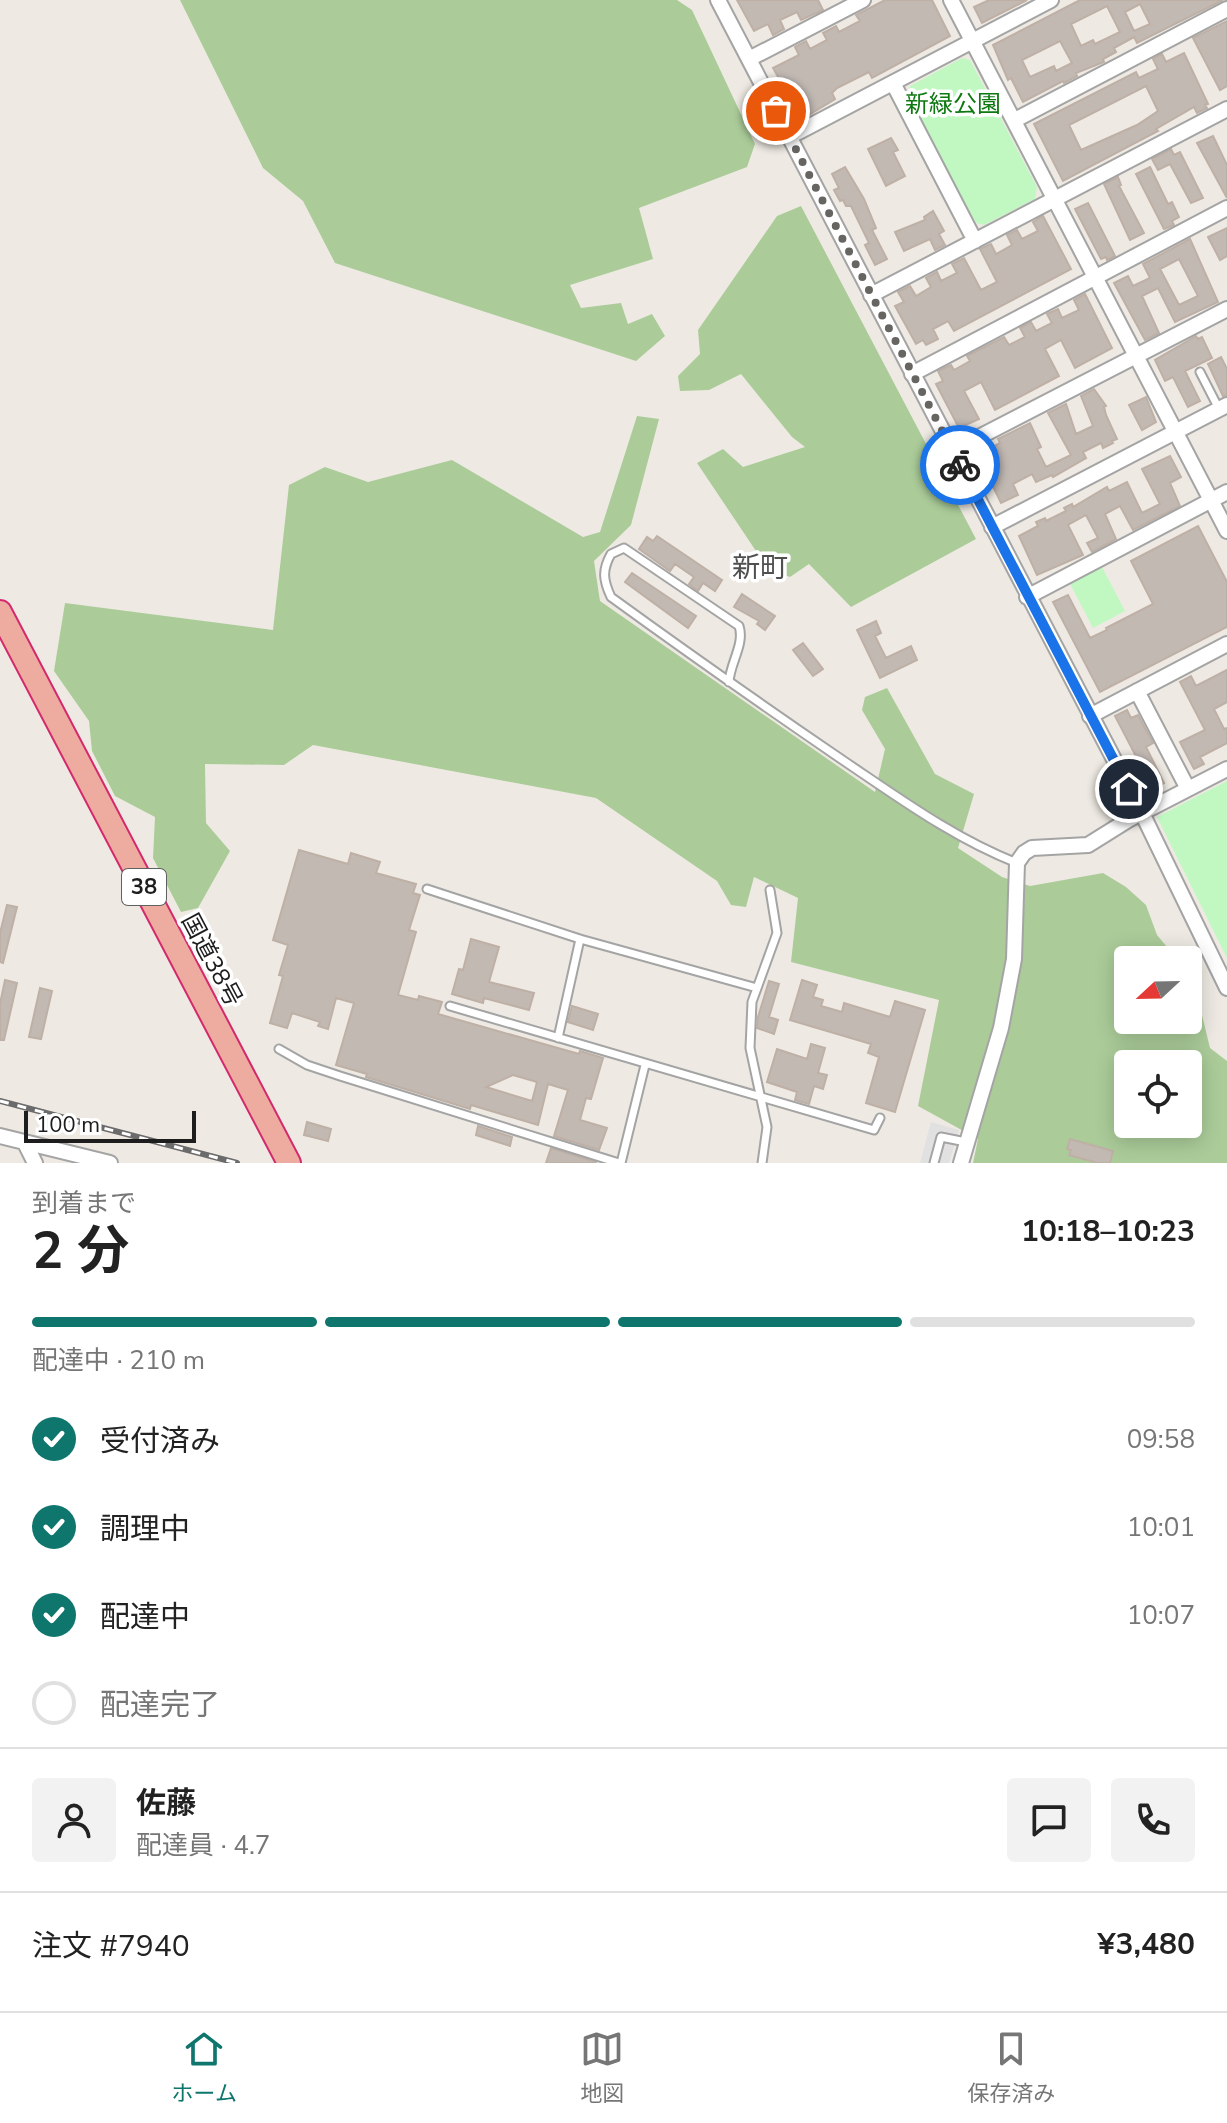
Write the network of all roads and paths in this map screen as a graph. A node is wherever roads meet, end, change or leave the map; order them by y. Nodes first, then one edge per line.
1 (718, 0) edge
2 (863, 0) edge
3 (951, 0) edge
4 (1051, 0) edge
5 (1227, 9) edge
6 (972, 41) junction
7 (749, 59) junction
8 (893, 83) junction
9 (1227, 109) edge
10 (1015, 120) junction
11 (789, 137) junction
12 (1055, 199) junction
13 (1227, 208) edge
14 (975, 241) junction
15 (1096, 278) junction
16 (871, 295) junction
17 (1227, 309) edge
18 (1136, 355) junction
19 (1200, 372) dead end
20 (912, 374) junction
21 (1223, 407) edge
22 (1176, 431) junction
23 (952, 451) junction
24 (1227, 492) edge
25 (1211, 500) junction
26 (992, 527) junction
27 (1227, 531) edge
28 (1027, 597) junction
29 (0, 612) edge
30 (1227, 644) edge
31 (729, 682) junction
32 (1137, 691) junction
33 (1090, 716) junction
34 (1227, 769) edge
35 (1188, 789) junction
36 (1142, 813) junction
37 (1017, 863) junction
38 (427, 889) dead end
39 (770, 890) dead end
40 (580, 939) junction
41 (757, 988) junction
42 (1227, 988) edge
43 (450, 1006) dead end
44 (558, 1038) junction
45 (279, 1049) dead end
46 (645, 1065) junction
47 (760, 1098) junction
48 (880, 1118) dead end
49 (0, 1136) edge
50 (966, 1142) junction
51 (25, 1143) junction
52 (79, 1155) junction
53 (289, 1162) edge
54 (35, 1163) edge
55 (65, 1163) edge
56 (110, 1163) edge
57 (620, 1163) edge
58 (762, 1163) edge
59 (934, 1163) edge
60 (961, 1163) edge

1 - 7 street
2 - 7 street
3 - 6 street
4 - 6 street
5 - 10 street
6 - 8 street
6 - 10 street
7 - 11 street
8 - 11 street
8 - 14 street
9 - 12 street
10 - 12 street
11 - 16 street
12 - 14 street
12 - 15 street
13 - 15 street
14 - 16 street
15 - 18 street
15 - 20 street
16 - 20 street
17 - 18 street
18 - 22 street
18 - 23 street
19 - 21 lane
20 - 23 street
21 - 22 street
22 - 25 street
22 - 26 street
23 - 26 street
24 - 25 street
25 - 27 street
25 - 28 street
26 - 28 street
28 - 33 street
29 - 53 highway, 国道38号 / 38
30 - 32 street
31 - 31 lane
31 - 37 lane
32 - 33 street
32 - 35 street
33 - 36 street
34 - 35 street
35 - 36 street
36 - 37 street
36 - 42 street
37 - 50 street
38 - 40 lane
39 - 41 lane
40 - 41 lane
40 - 44 lane
41 - 47 lane
43 - 44 lane
44 - 46 lane
45 - 57 lane
46 - 47 lane
46 - 57 lane
47 - 48 lane
47 - 58 lane
49 - 51 street
50 - 59 lane
50 - 60 street
51 - 52 street
51 - 54 street
52 - 55 street
52 - 56 street

